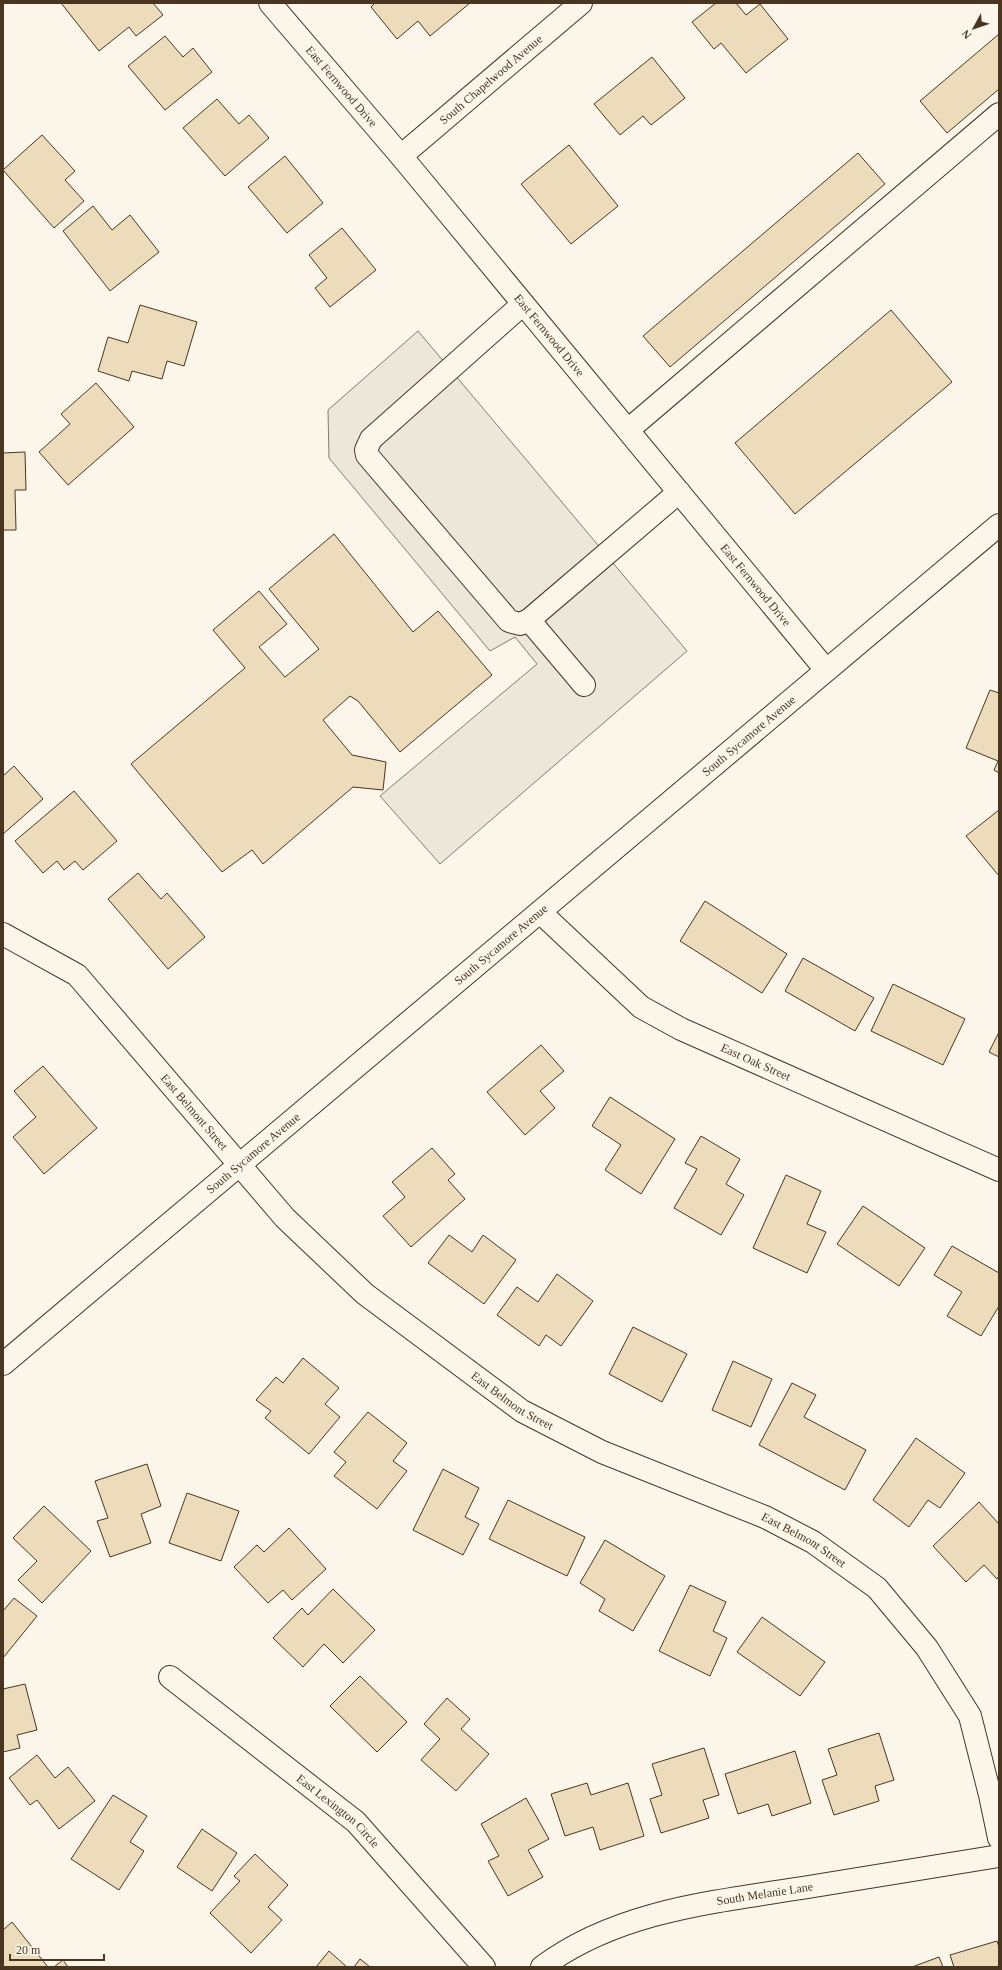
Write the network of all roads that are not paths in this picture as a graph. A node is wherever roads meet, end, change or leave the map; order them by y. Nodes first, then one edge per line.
1 (270, 3) edge
2 (581, 3) edge
3 (999, 114) edge
4 (401, 156) junction
5 (524, 304) junction
6 (628, 430) junction
7 (679, 492) junction
8 (999, 525) edge
9 (529, 620) junction
10 (826, 670) junction
11 (584, 685) dead end
12 (540, 912) junction
13 (3, 934) edge
14 (240, 1164) junction
15 (999, 1170) edge
16 (3, 1364) edge
17 (170, 1677) dead end
18 (999, 1838) edge
19 (999, 1856) edge
20 (484, 1967) edge
21 (542, 1967) edge

1 - 4 street, East Fernwood Drive
2 - 4 street, South Chapelwood Avenue
3 - 6 street
4 - 5 street, East Fernwood Drive
5 - 6 street, East Fernwood Drive
5 - 9 street
6 - 7 street, East Fernwood Drive
7 - 9 street
7 - 10 street, East Fernwood Drive
8 - 10 street, South Sycamore Avenue
9 - 11 street
10 - 12 street, South Sycamore Avenue
12 - 14 street, South Sycamore Avenue
12 - 15 street, East Oak Street
13 - 14 street, East Belmont Street
14 - 16 street, South Sycamore Avenue
14 - 18 street, East Belmont Street
17 - 20 street, East Lexington Circle
19 - 21 street, South Melanie Lane

